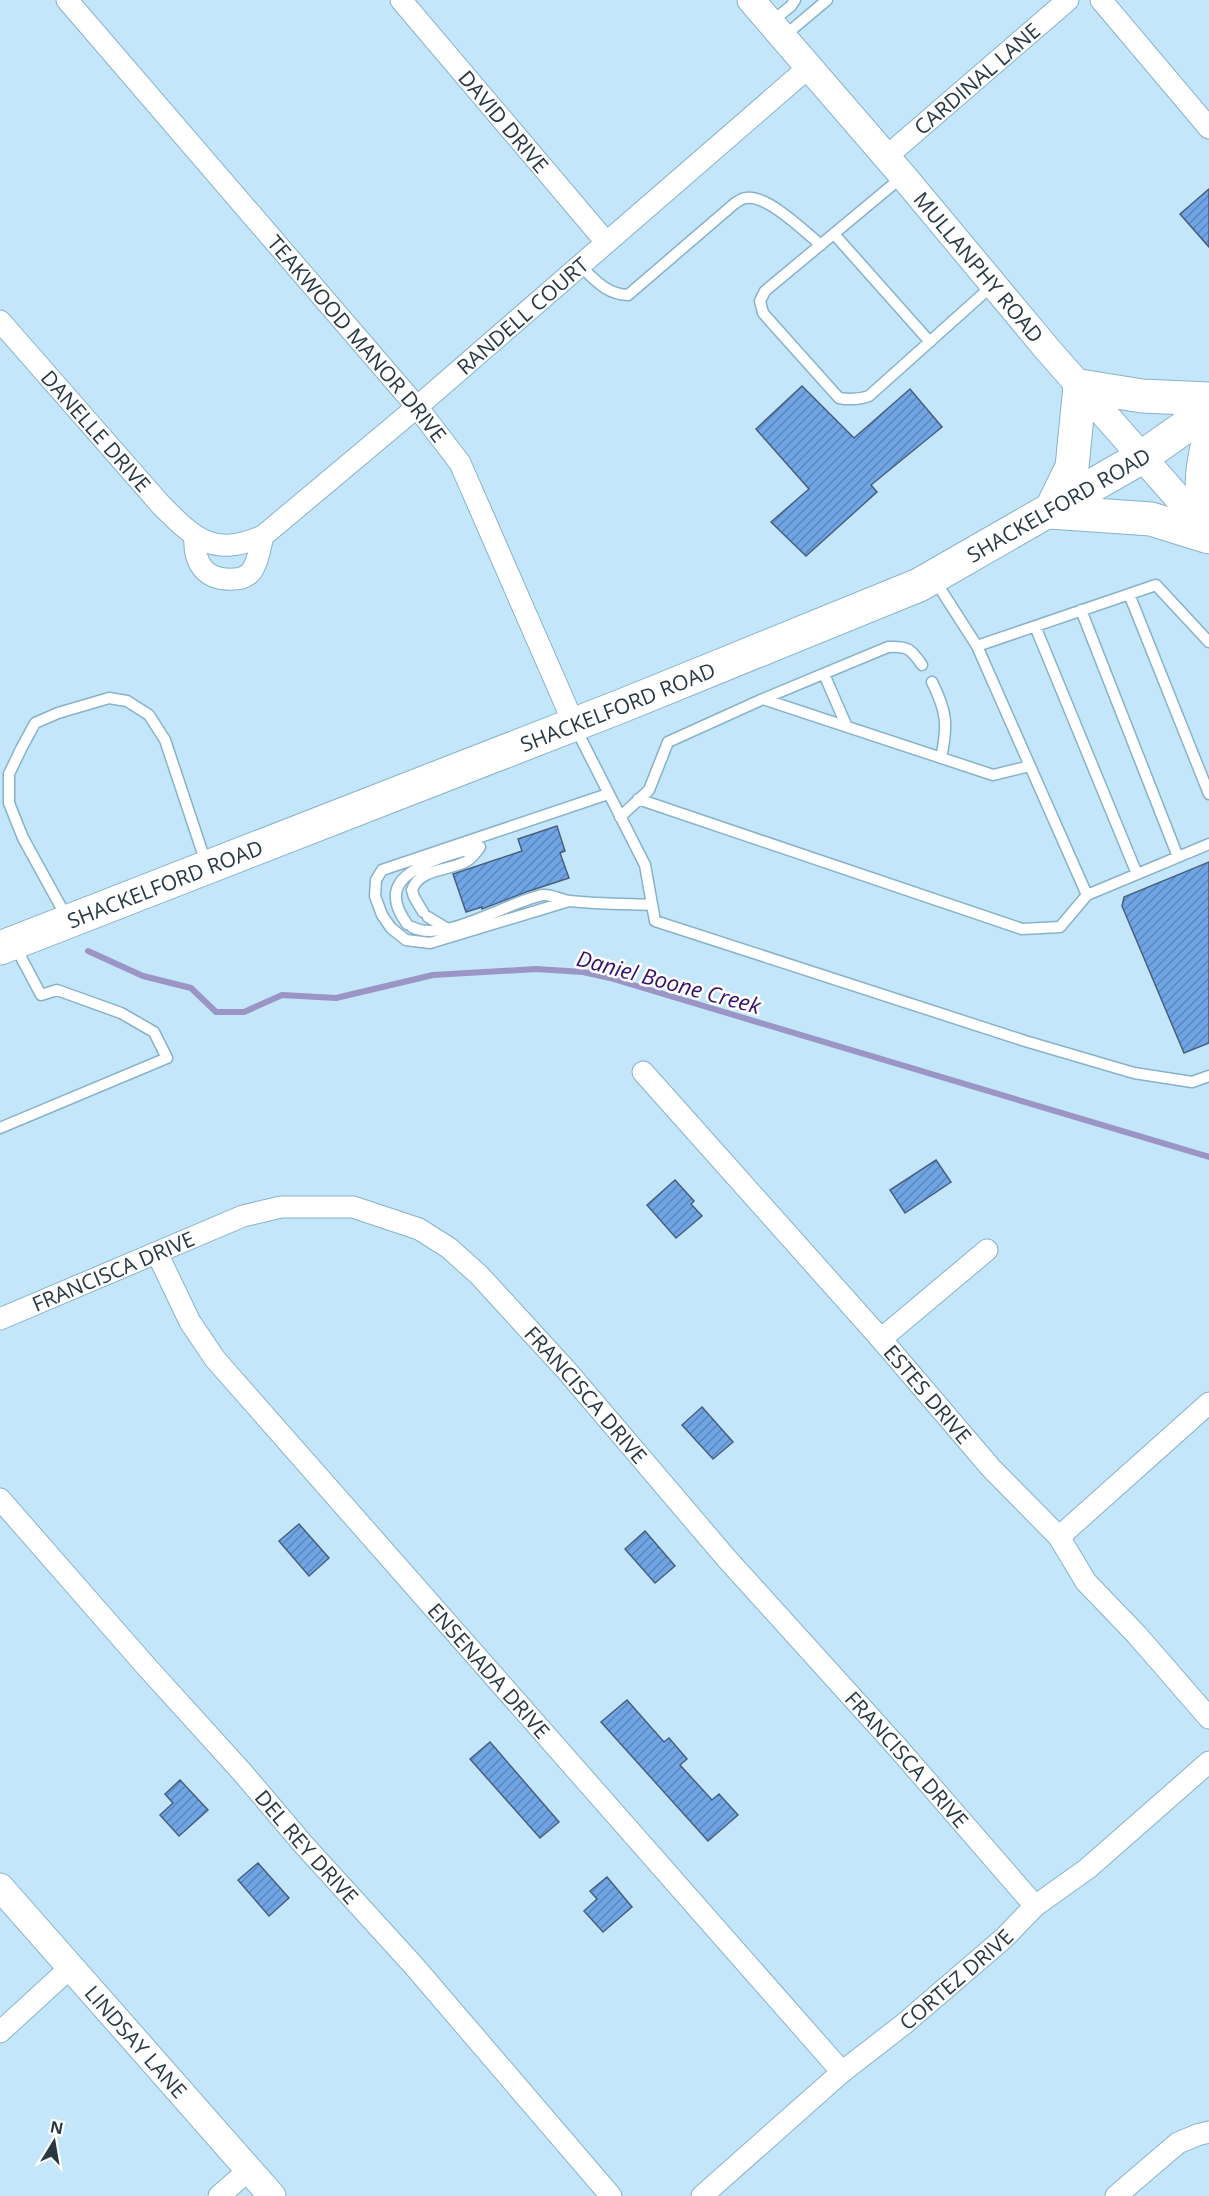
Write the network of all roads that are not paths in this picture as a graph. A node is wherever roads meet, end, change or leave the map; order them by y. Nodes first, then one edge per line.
1 (67, 0) edge
2 (401, 0) edge
3 (751, 0) edge
4 (795, 0) edge
5 (827, 0) edge
6 (1068, 0) edge
7 (1101, 0) edge
8 (777, 30) junction
9 (808, 67) junction
10 (1209, 128) edge
11 (894, 166) junction
12 (834, 234) junction
13 (606, 242) junction
14 (821, 245) junction
15 (579, 266) junction
16 (994, 285) junction
17 (0, 321) edge
18 (930, 342) junction
19 (1080, 386) junction
20 (1209, 399) edge
21 (417, 407) junction
22 (1209, 410) edge
23 (1209, 438) edge
24 (1143, 457) junction
25 (1050, 512) junction
26 (1209, 525) edge
27 (1209, 535) edge
28 (195, 536) junction
29 (263, 536) junction
30 (226, 546) joint
31 (933, 577) junction
32 (1130, 594) junction
33 (1082, 610) junction
34 (1035, 626) junction
35 (1209, 642) edge
36 (977, 646) junction
37 (922, 665) dead end
38 (824, 674) junction
39 (932, 682) dead end
40 (763, 699) junction
41 (574, 724) junction
42 (847, 727) junction
43 (941, 758) junction
44 (1030, 766) junction
45 (608, 794) junction
46 (1209, 794) edge
47 (638, 799) junction
48 (620, 817) junction
49 (487, 833) junction
50 (1209, 844) edge
51 (480, 847) junction
52 (1178, 857) junction
53 (207, 866) junction
54 (1137, 874) junction
55 (1088, 895) junction
56 (569, 901) junction
57 (652, 905) junction
58 (68, 921) junction
59 (446, 928) junction
60 (7, 945) edge
61 (643, 1072) dead end
62 (1209, 1076) edge
63 (0, 1128) edge
64 (987, 1250) dead end
65 (157, 1253) junction
66 (0, 1319) edge
67 (881, 1339) junction
68 (1209, 1403) edge
69 (0, 1499) edge
70 (1059, 1537) junction
71 (1209, 1718) edge
72 (1209, 1762) edge
73 (0, 1887) edge
74 (1035, 1906) junction
75 (71, 1967) junction
76 (0, 2032) edge
77 (842, 2072) junction
78 (1209, 2132) edge
79 (249, 2170) junction
80 (219, 2196) edge
81 (272, 2196) edge
82 (611, 2196) edge
83 (702, 2196) edge
84 (1116, 2196) edge

1 - 21 street, TEAKWOOD MANOR DRIVE
2 - 13 street, DAVID DRIVE
3 - 8 street, MULLANPHY ROAD
4 - 8 lane
5 - 8 lane
6 - 11 street, CARDINAL LANE
7 - 10 street
8 - 9 street, MULLANPHY ROAD
9 - 11 street, MULLANPHY ROAD
9 - 13 street, RANDELL COURT
11 - 12 lane
11 - 16 street, MULLANPHY ROAD
12 - 14 lane
12 - 18 lane
13 - 15 street, RANDELL COURT
14 - 15 lane
14 - 18 lane
15 - 21 street, RANDELL COURT
16 - 18 lane
16 - 19 street, MULLANPHY ROAD
17 - 28 street, DANELLE DRIVE
19 - 20 main road
19 - 24 street, MULLANPHY ROAD
19 - 25 main road
21 - 29 street, RANDELL COURT
21 - 41 street, TEAKWOOD MANOR DRIVE
22 - 24 main road, SHACKELFORD ROAD
23 - 26 main road
24 - 25 main road, SHACKELFORD ROAD
24 - 27 street, MULLANPHY ROAD
25 - 27 main road
25 - 31 main road, SHACKELFORD ROAD
28 - 29 street
28 - 30 street, DANELLE DRIVE
29 - 30 street, RANDELL COURT
31 - 36 lane
31 - 41 main road, SHACKELFORD ROAD
32 - 33 lane
32 - 35 lane
32 - 46 lane
33 - 34 lane
33 - 52 lane
34 - 36 lane
34 - 54 lane
36 - 44 lane
37 - 38 lane
38 - 40 lane
38 - 42 lane
39 - 43 lane
40 - 42 lane
40 - 47 lane
41 - 45 lane
41 - 53 main road, SHACKELFORD ROAD
42 - 43 lane
43 - 44 lane
44 - 55 lane
45 - 48 lane
45 - 49 lane
47 - 48 lane
47 - 55 lane
48 - 57 lane
49 - 51 lane
49 - 56 lane
50 - 52 lane
51 - 59 lane
51 - 59 lane
52 - 54 lane
53 - 58 main road, SHACKELFORD ROAD
53 - 58 lane
54 - 55 lane
56 - 57 lane
56 - 59 lane
57 - 62 lane
58 - 60 main road, SHACKELFORD ROAD
60 - 63 lane
61 - 67 street, ESTES DRIVE
64 - 67 street
65 - 66 street, FRANCISCA DRIVE
65 - 74 street, FRANCISCA DRIVE
65 - 77 street, ENSENADA DRIVE
67 - 70 street, ESTES DRIVE
68 - 70 street
69 - 82 street, DEL REY DRIVE
70 - 71 street, ESTES DRIVE
72 - 74 street, CORTEZ DRIVE
73 - 75 street, LINDSAY LANE
74 - 77 street, CORTEZ DRIVE
75 - 76 street
75 - 79 street, LINDSAY LANE
77 - 83 street, CORTEZ DRIVE
78 - 84 street
79 - 80 street
79 - 81 street, LINDSAY LANE

